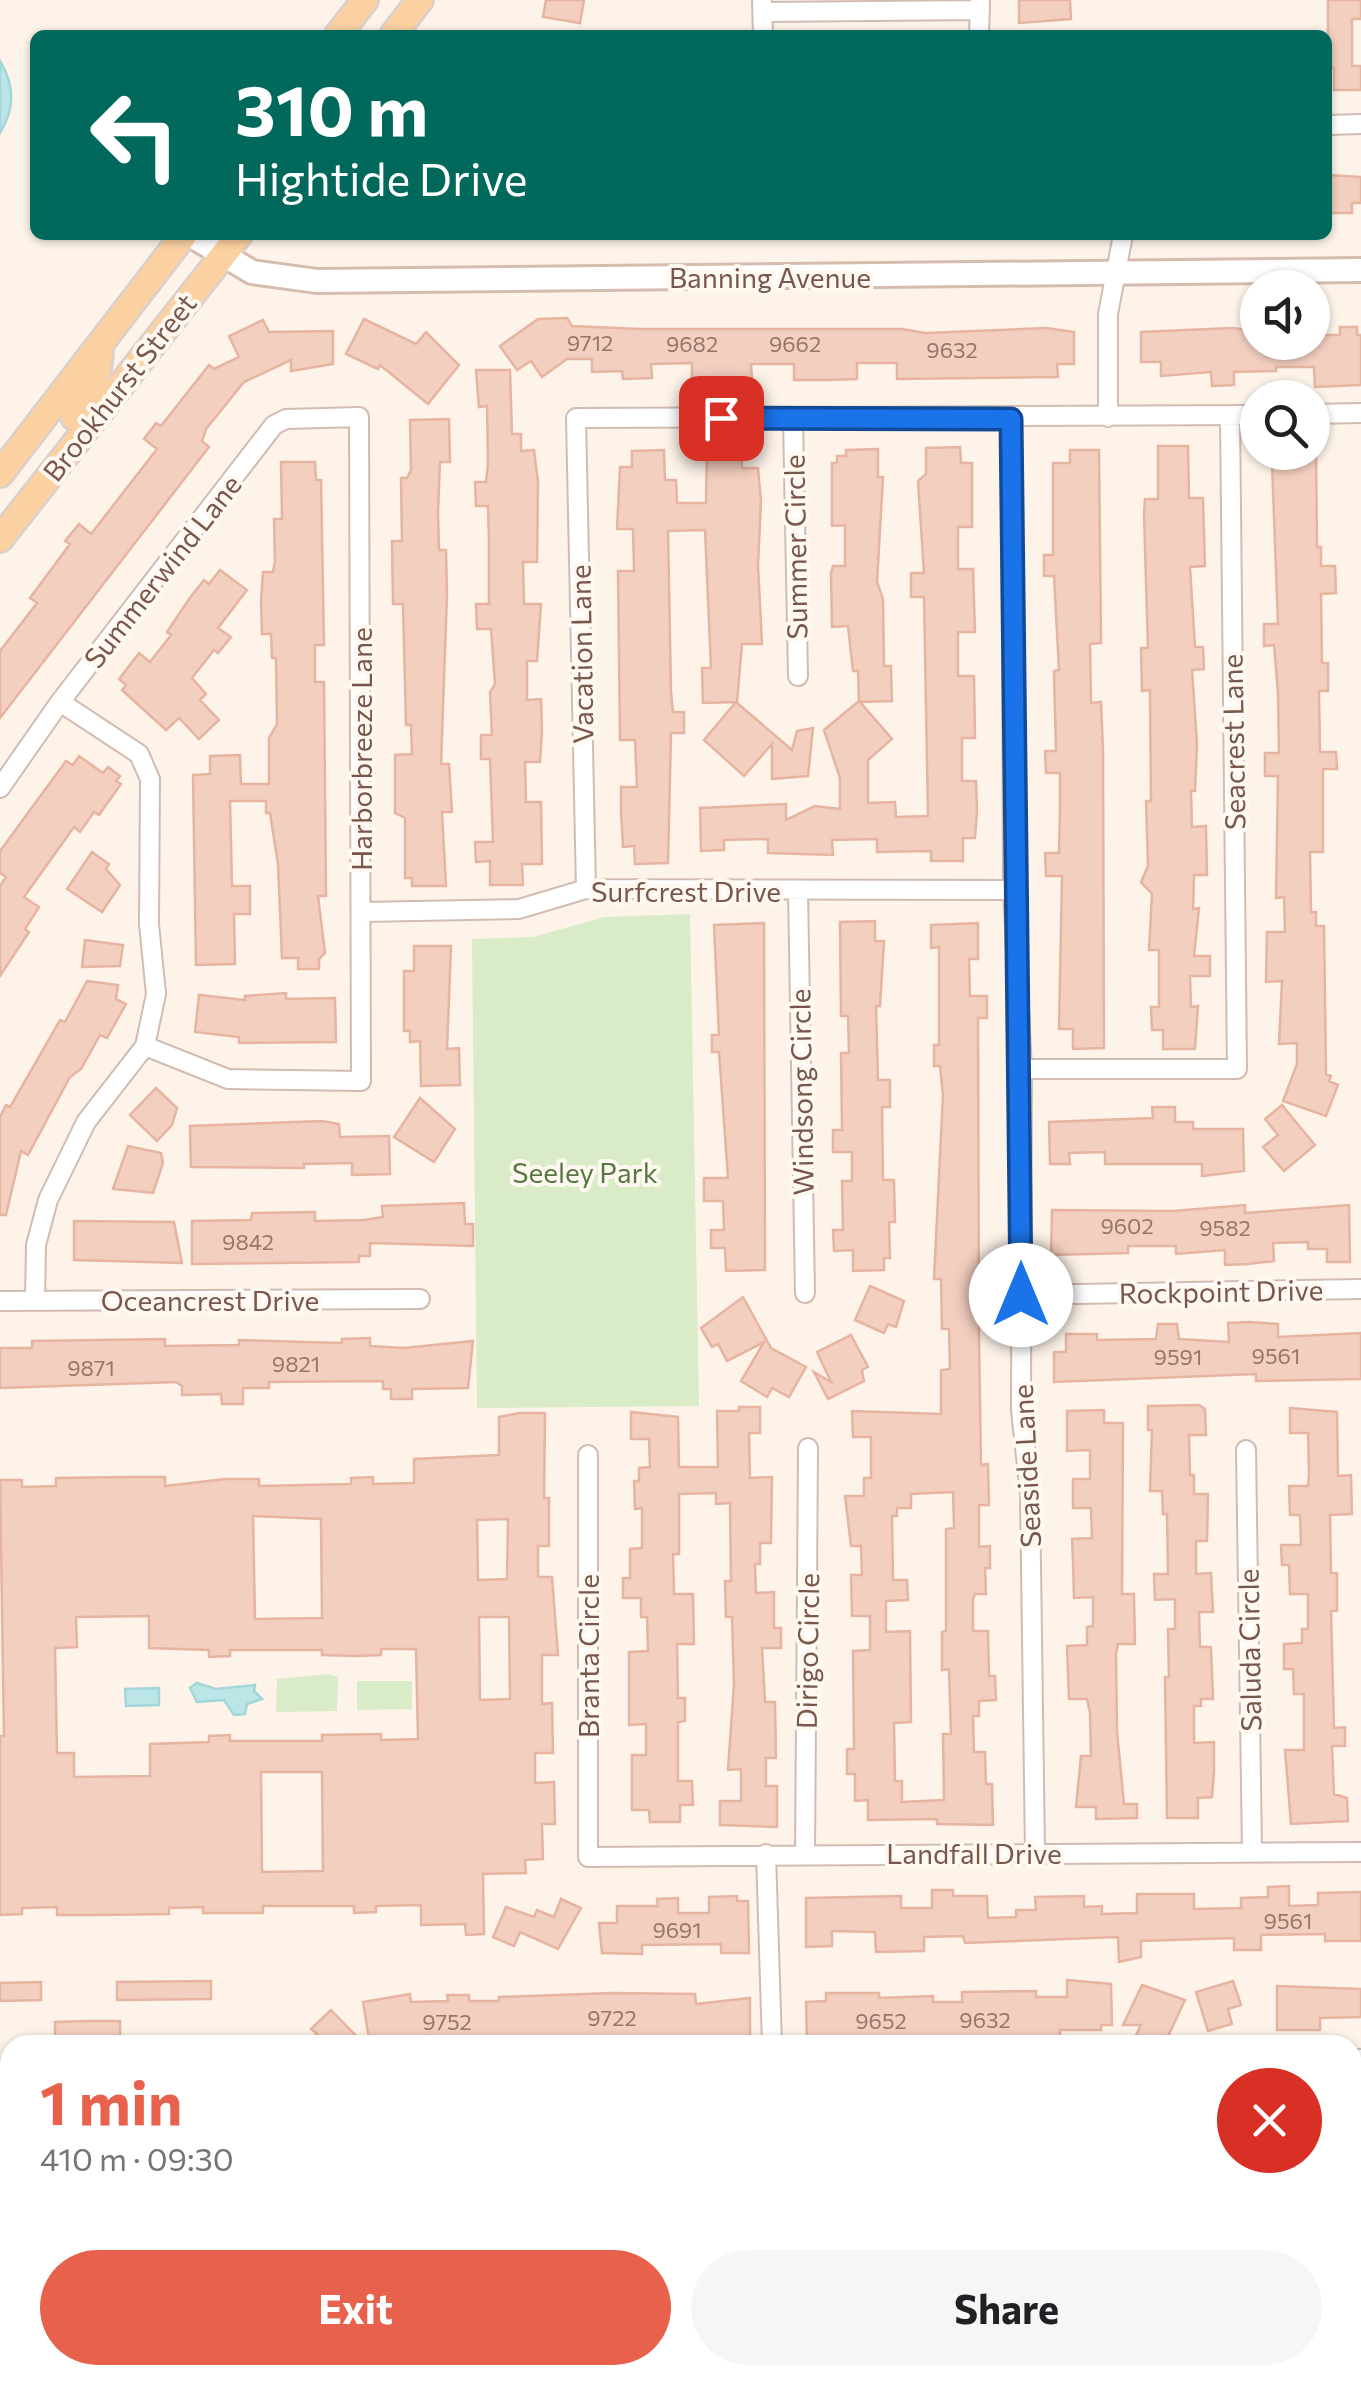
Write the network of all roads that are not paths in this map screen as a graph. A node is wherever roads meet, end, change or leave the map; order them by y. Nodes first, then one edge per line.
1 (365, 0) edge
2 (420, 0) edge
3 (980, 5) edge
4 (763, 6) edge
5 (342, 30) edge
6 (397, 30) edge
7 (1361, 124) edge
8 (1332, 126) edge
9 (183, 240) edge
10 (195, 240) edge
11 (235, 240) edge
12 (1122, 240) edge
13 (222, 256) junction
14 (1361, 270) edge
15 (1116, 273) junction
16 (100, 344) junction
17 (1361, 413) edge
18 (1330, 414) edge
19 (1230, 416) junction
20 (1240, 416) edge
21 (359, 417) joint
22 (1108, 417) junction
23 (793, 418) junction
24 (1011, 419) junction
25 (0, 474) edge
26 (2, 535) edge
27 (798, 676) dead end
28 (60, 702) junction
29 (0, 788) edge
30 (586, 889) junction
31 (1014, 890) junction
32 (798, 891) junction
33 (362, 912) junction
34 (145, 1046) junction
35 (1022, 1069) junction
36 (1361, 1289) edge
37 (805, 1293) dead end
38 (1021, 1295) junction
39 (420, 1299) dead end
40 (35, 1300) junction
41 (0, 1301) edge
42 (808, 1448) dead end
43 (1246, 1450) dead end
44 (588, 1456) dead end
45 (1252, 1850) junction
46 (1361, 1852) edge
47 (766, 1854) junction
48 (805, 1854) junction
49 (1035, 1854) junction
50 (588, 1858) joint
51 (772, 2035) edge

1 - 5 main road
2 - 6 main road
3 - 4 street
7 - 8 street
9 - 16 main road, Brookhurst Street
10 - 13 street, Banning Avenue
11 - 13 main road, Brookhurst Street
12 - 15 street
13 - 15 street, Banning Avenue
13 - 26 main road, Brookhurst Street
14 - 15 street, Banning Avenue
15 - 22 street
16 - 25 main road, Brookhurst Street
16 - 26 main road
17 - 18 street
19 - 20 street
19 - 22 street
19 - 35 street, Seacrest Lane
21 - 28 street, Summerwind Lane
21 - 33 street, Harborbreeze Lane
22 - 24 street
23 - 24 street
23 - 27 street, Summer Circle
23 - 30 street, Vacation Lane
24 - 31 street, Seaside Lane
28 - 29 street, Summerwind Lane
28 - 34 street
30 - 32 street, Surfcrest Drive
30 - 33 street, Surfcrest Drive
31 - 32 street, Surfcrest Drive
31 - 35 street, Seaside Lane
32 - 37 street, Windsong Circle
33 - 34 street, Harborbreeze Lane
34 - 40 street
35 - 38 street, Seaside Lane
36 - 38 street, Rockpoint Drive
38 - 49 street, Seaside Lane
39 - 40 street, Oceancrest Drive
40 - 41 street, Oceancrest Drive
42 - 48 street, Dirigo Circle
43 - 45 street, Saluda Circle
44 - 50 street, Branta Circle
45 - 46 street, Landfall Drive
45 - 49 street, Landfall Drive
47 - 48 street, Landfall Drive
47 - 50 street, Landfall Drive
47 - 51 street
48 - 49 street, Landfall Drive

